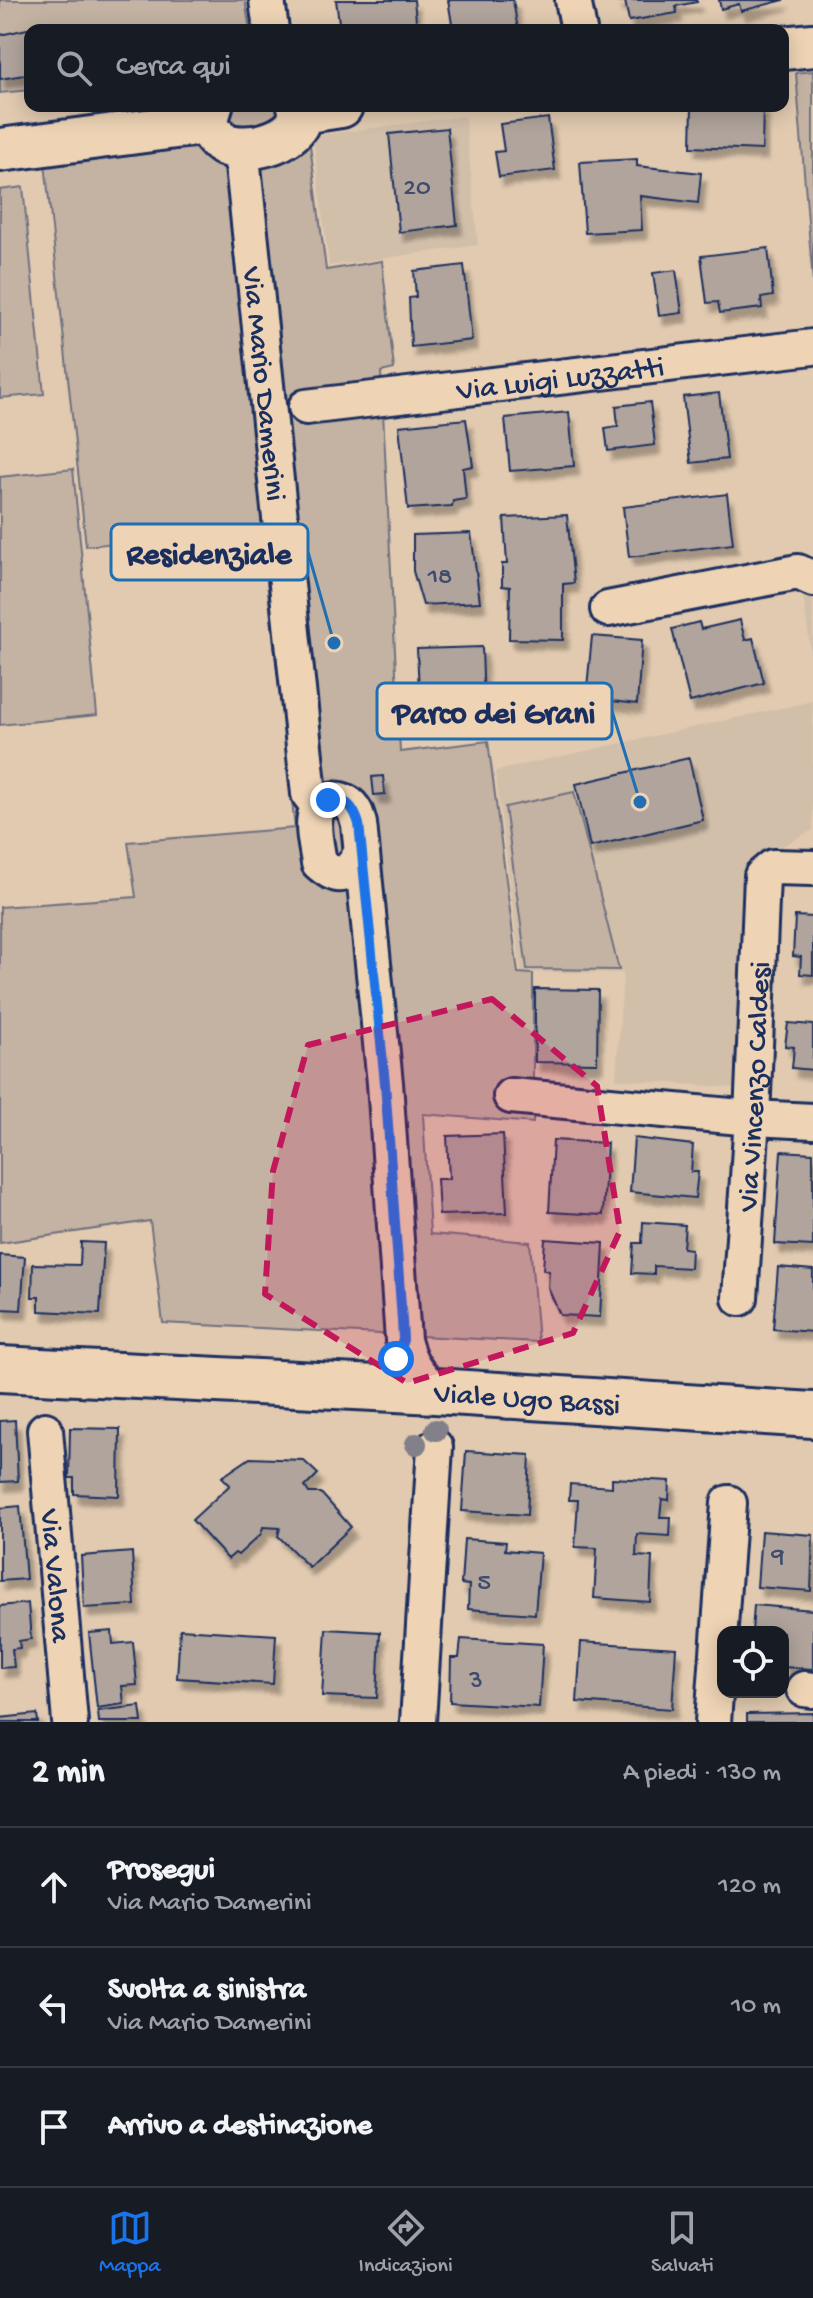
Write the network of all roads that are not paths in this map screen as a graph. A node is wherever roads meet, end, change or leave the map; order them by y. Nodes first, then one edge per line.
1 (267, 0) edge
2 (573, 0) edge
3 (270, 24) edge
4 (578, 24) edge
5 (813, 45) edge
6 (789, 47) edge
7 (310, 112) edge
8 (208, 115) edge
9 (241, 147) junction
10 (0, 150) edge
11 (813, 347) edge
12 (306, 407) dead end
13 (813, 579) edge
14 (608, 609) dead end
15 (813, 868) edge
16 (511, 1096) dead end
17 (752, 1118) junction
18 (813, 1121) edge
19 (740, 1298) dead end
20 (403, 1340) junction
21 (0, 1369) edge
22 (367, 1389) junction
23 (435, 1391) junction
24 (813, 1415) edge
25 (45, 1430) dead end
26 (435, 1447) dead end
27 (729, 1503) dead end
28 (70, 1722) edge
29 (418, 1722) edge
30 (713, 1722) edge

1 - 3 street
2 - 4 street
5 - 6 street
7 - 9 street
8 - 9 street
8 - 10 street
9 - 20 street, Via Mario Damerini
11 - 12 street, Via Luigi Luzzatti
13 - 14 street
15 - 17 street, Via Vincenzo Caldesi
16 - 17 street
17 - 18 street
17 - 19 street, Via Vincenzo Caldesi
20 - 22 street
20 - 23 street, Via Mario Damerini
21 - 22 main road, Viale Ugo Bassi
22 - 23 main road, Viale Ugo Bassi
23 - 24 main road, Viale Ugo Bassi
25 - 28 street, Via Valona
26 - 29 street
27 - 30 street

